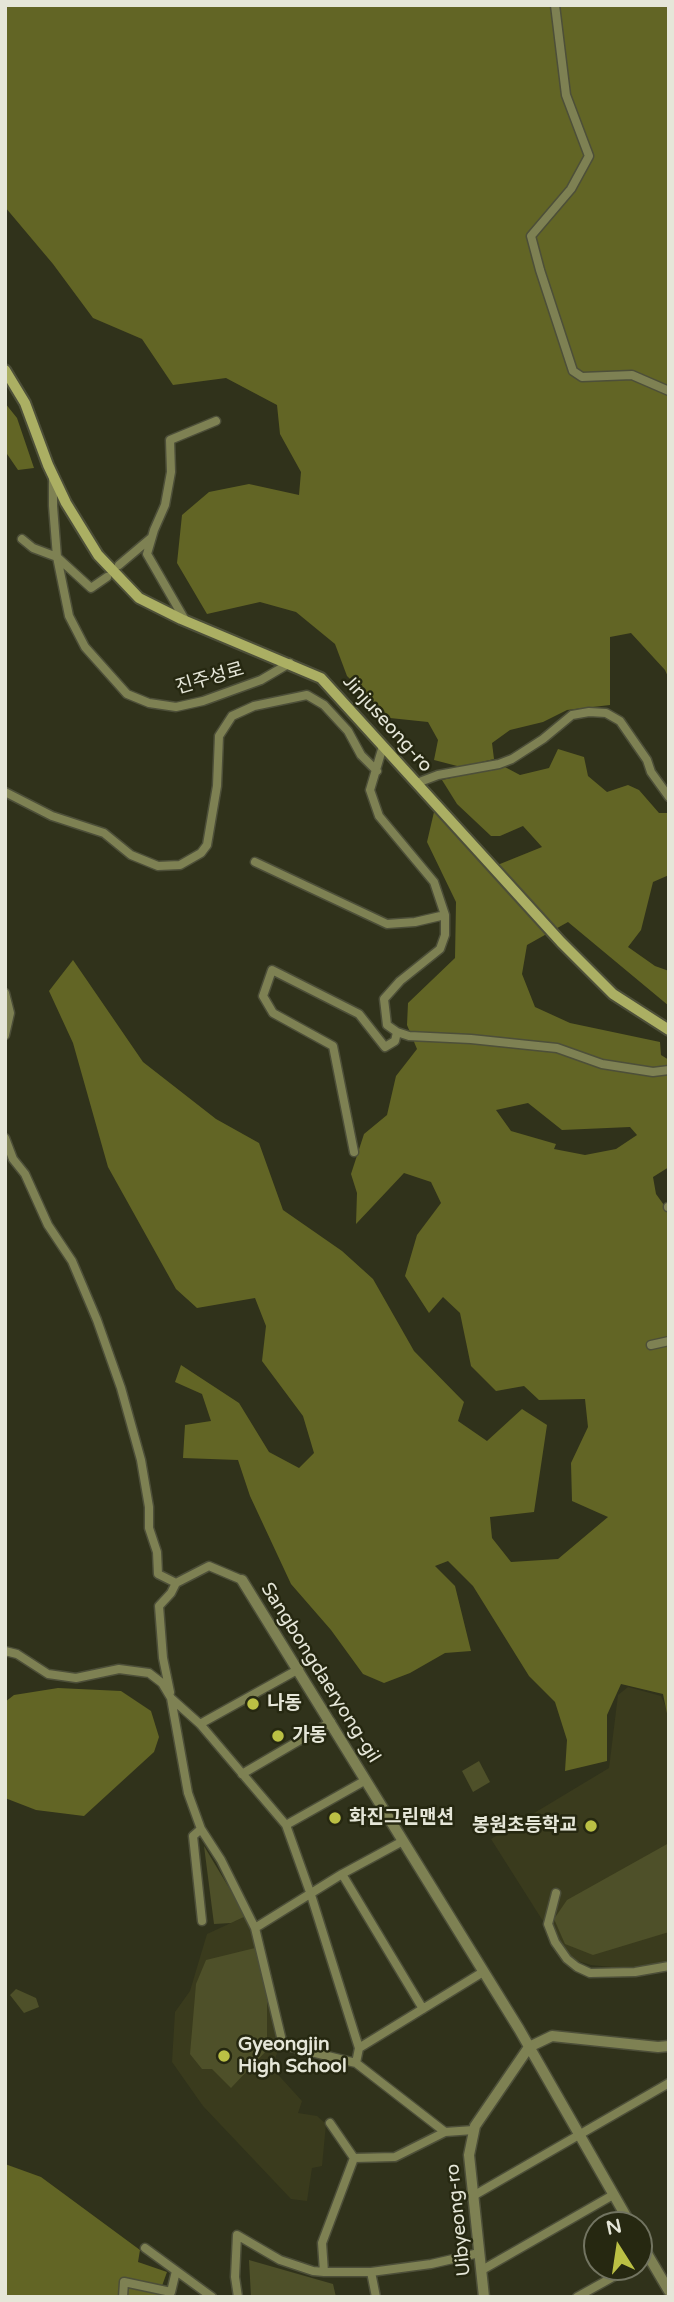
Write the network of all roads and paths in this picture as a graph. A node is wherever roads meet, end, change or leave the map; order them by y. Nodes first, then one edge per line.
1 (555, 5) edge
2 (5, 370) edge
3 (669, 391) edge
4 (216, 421) dead end
5 (53, 476) junction
6 (151, 538) junction
7 (22, 539) dead end
8 (57, 557) junction
9 (119, 565) dead end
10 (107, 577) dead end
11 (185, 620) junction
12 (290, 663) junction
13 (383, 746) junction
14 (377, 771) junction
15 (417, 783) junction
16 (5, 792) edge
17 (669, 797) edge
18 (255, 862) dead end
19 (445, 915) junction
20 (5, 993) edge
21 (669, 1030) edge
22 (397, 1032) junction
23 (5, 1035) edge
24 (669, 1070) edge
25 (5, 1138) edge
26 (354, 1152) dead end
27 (669, 1341) edge
28 (651, 1345) dead end
29 (242, 1580) joint
30 (176, 1583) junction
31 (5, 1651) edge
32 (299, 1669) junction
33 (171, 1698) junction
34 (331, 1722) junction
35 (200, 1724) junction
36 (242, 1774) junction
37 (366, 1780) junction
38 (286, 1825) junction
39 (201, 1829) junction
40 (403, 1841) junction
41 (342, 1874) junction
42 (556, 1893) dead end
43 (311, 1895) junction
44 (202, 1921) dead end
45 (255, 1928) junction
46 (669, 1966) edge
47 (483, 1972) junction
48 (423, 2009) junction
49 (669, 2046) edge
50 (528, 2047) junction
51 (359, 2048) junction
52 (356, 2063) junction
53 (669, 2083) edge
54 (330, 2123) dead end
55 (474, 2130) junction
56 (445, 2133) junction
57 (578, 2134) junction
58 (354, 2158) junction
59 (613, 2195) junction
60 (473, 2196) junction
61 (623, 2211) edge
62 (145, 2248) dead end
63 (480, 2253) junction
64 (653, 2264) edge
65 (482, 2270) junction
66 (176, 2272) junction
67 (324, 2272) junction
68 (371, 2272) junction
69 (606, 2281) edge
70 (669, 2291) edge
71 (123, 2297) edge
72 (212, 2297) edge
73 (238, 2297) edge
74 (376, 2297) edge
75 (484, 2297) edge
76 (577, 2297) edge

1 - 3 street
2 - 5 main road, Jinjuseong-ro
4 - 6 street
5 - 8 street, 진주성로
5 - 11 main road, Jinjuseong-ro
6 - 9 street
6 - 11 street
7 - 8 street
8 - 10 street
8 - 12 street, 진주성로
11 - 12 main road, Jinjuseong-ro
12 - 13 main road, Jinjuseong-ro
13 - 14 street
13 - 15 main road, Jinjuseong-ro
14 - 16 street
14 - 19 street
15 - 17 street
15 - 21 main road, Jinjuseong-ro
18 - 19 street
19 - 22 street
20 - 23 street
22 - 24 street
22 - 26 street
25 - 30 street
27 - 28 street
29 - 30 street, Sangbongdaeryong-gil
29 - 32 street, Sangbongdaeryong-gil
30 - 33 street
31 - 33 street
32 - 34 street, Sangbongdaeryong-gil
32 - 35 street
33 - 35 street
33 - 39 street
34 - 36 street
34 - 37 street, Sangbongdaeryong-gil
35 - 36 street
36 - 38 street
37 - 38 street
37 - 40 street, Sangbongdaeryong-gil
38 - 43 street
39 - 44 street
39 - 45 street
40 - 41 street
40 - 47 street, Sangbongdaeryong-gil
41 - 43 street
41 - 48 street
42 - 46 street
43 - 45 street
43 - 51 street
45 - 52 street
47 - 48 street
47 - 50 street, Sangbongdaeryong-gil
48 - 51 street
49 - 50 street
50 - 55 street, Uibyeong-ro
50 - 57 street, Sangbongdaeryong-gil
51 - 52 street
52 - 56 street
53 - 57 street
54 - 58 street
55 - 56 street
55 - 60 street, Uibyeong-ro
56 - 58 street
57 - 59 street, Sangbongdaeryong-gil
57 - 60 street
58 - 67 street
59 - 61 street, Sangbongdaeryong-gil
59 - 65 street
60 - 63 street, Uibyeong-ro
62 - 66 street
63 - 65 street, Uibyeong-ro
63 - 68 street
64 - 70 street
65 - 75 street, Uibyeong-ro
66 - 71 street
66 - 72 street
67 - 68 street
67 - 73 street
68 - 74 street
69 - 76 street

